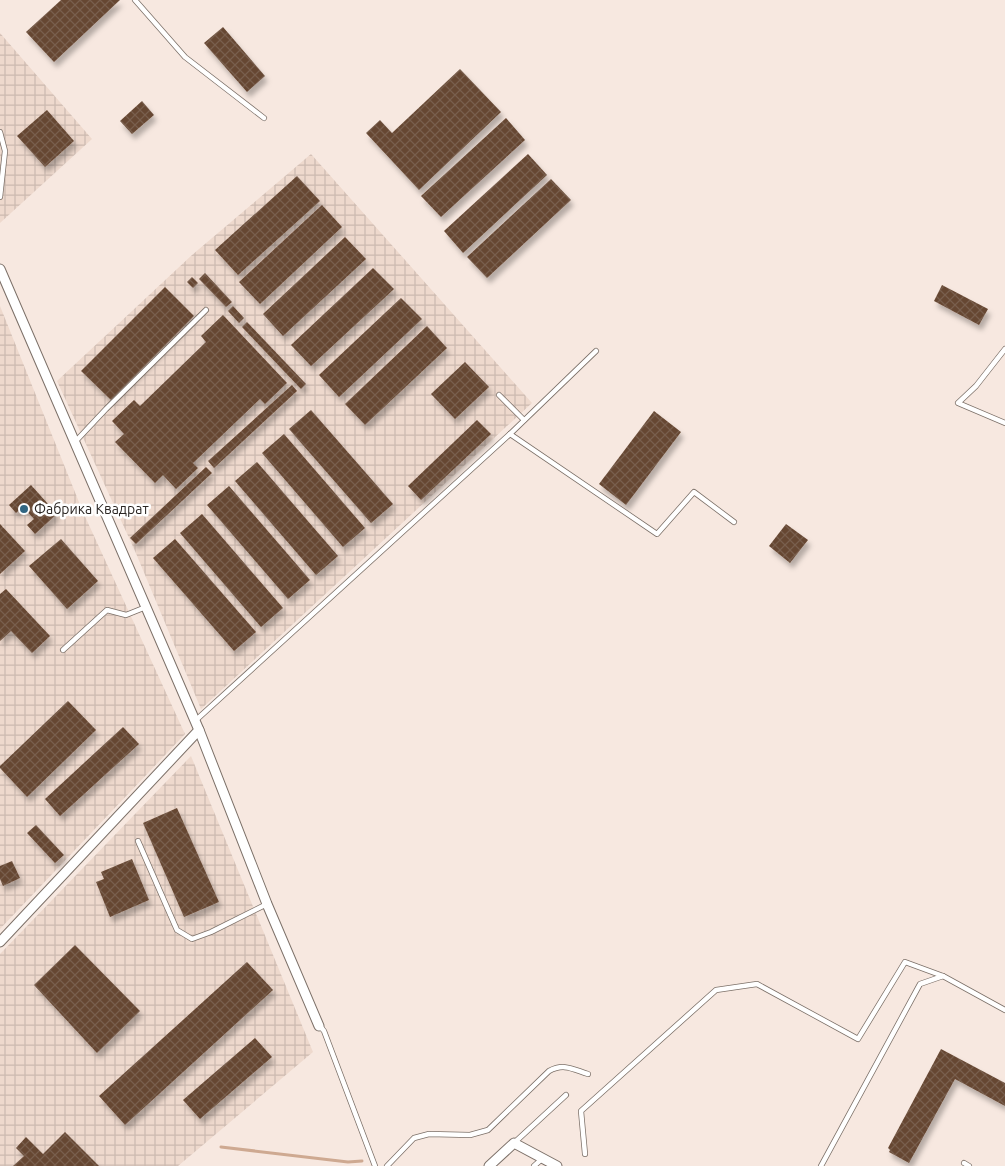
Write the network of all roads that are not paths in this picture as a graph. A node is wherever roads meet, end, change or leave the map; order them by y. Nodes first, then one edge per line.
1 (135, 0) edge
2 (264, 118) dead end
3 (0, 132) edge
4 (0, 197) edge
5 (0, 269) edge
6 (206, 310) dead end
7 (1005, 349) edge
8 (596, 351) dead end
9 (499, 394) dead end
10 (524, 420) junction
11 (1005, 423) edge
12 (510, 434) junction
13 (75, 442) junction
14 (734, 522) dead end
15 (146, 607) junction
16 (63, 650) dead end
17 (195, 721) junction
18 (199, 730) junction
19 (138, 841) dead end
20 (267, 904) junction
21 (0, 942) edge
22 (943, 976) junction
23 (1005, 1010) edge
24 (319, 1026) joint
25 (588, 1074) dead end
26 (566, 1095) dead end
27 (514, 1143) junction
28 (585, 1154) dead end
29 (543, 1158) junction
30 (964, 1163) dead end
31 (375, 1166) edge
32 (388, 1166) edge
33 (489, 1166) edge
34 (534, 1166) edge
35 (557, 1166) edge
36 (821, 1166) edge
37 (969, 1166) edge

1 - 2 lane
3 - 4 lane
5 - 13 street
6 - 13 lane
7 - 11 lane
8 - 10 lane
9 - 10 lane
10 - 12 lane
12 - 14 lane
12 - 17 lane
13 - 15 street
15 - 16 lane
15 - 17 street
17 - 18 street
18 - 20 street
18 - 21 street
19 - 20 lane
20 - 24 street
22 - 23 lane
22 - 28 lane
22 - 36 lane
24 - 31 lane
25 - 32 lane
26 - 27 lane
27 - 29 street
27 - 33 street
29 - 34 lane
29 - 35 street
30 - 37 lane

